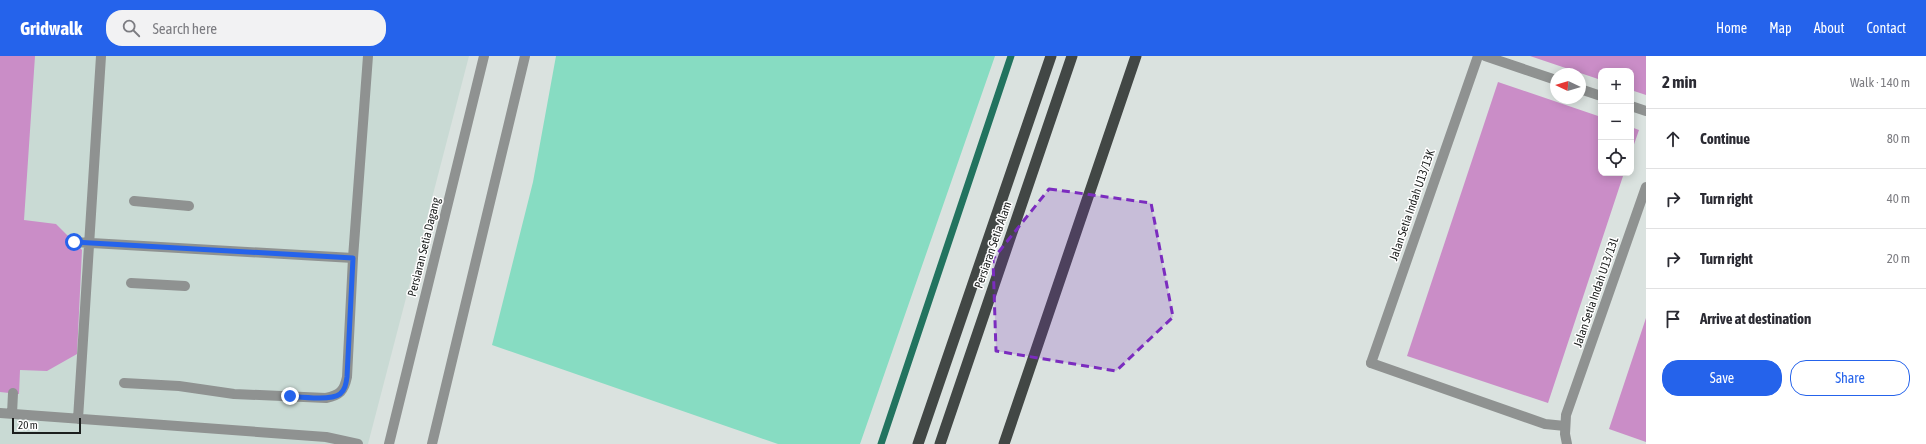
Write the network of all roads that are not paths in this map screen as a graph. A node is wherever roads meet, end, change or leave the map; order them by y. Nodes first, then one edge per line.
1 (100, 56) edge
2 (368, 56) edge
3 (484, 56) edge
4 (525, 56) edge
5 (1052, 56) edge
6 (1072, 56) edge
7 (1136, 56) edge
8 (1478, 56) edge
9 (1485, 56) edge
10 (1550, 78) edge
11 (1586, 91) edge
12 (1598, 95) edge
13 (1634, 107) edge
14 (1646, 111) edge
15 (1646, 187) edge
16 (134, 201) dead end
17 (189, 206) dead end
18 (74, 242) dead end
19 (89, 243) junction
20 (353, 258) junction
21 (130, 283) dead end
22 (185, 286) dead end
23 (124, 382) dead end
24 (13, 393) dead end
25 (0, 413) edge
26 (12, 414) junction
27 (78, 419) junction
28 (1566, 426) junction
29 (358, 444) edge
30 (389, 444) edge
31 (432, 444) edge
32 (918, 444) edge
33 (940, 444) edge
34 (1004, 444) edge
35 (1567, 444) edge

1 - 19 street
2 - 20 street
3 - 30 street, Persiaran Setia Dagang
4 - 31 street
5 - 32 highway
6 - 33 highway, Persiaran Setia Alam
7 - 34 highway
8 - 28 street, Jalan Setia Indah U13/13K
9 - 10 street
11 - 12 street
13 - 14 street
15 - 28 street, Jalan Setia Indah U13/13L
16 - 17 street
18 - 19 street
19 - 20 street
19 - 27 street
20 - 23 street
21 - 22 street
24 - 26 street
25 - 26 street
26 - 27 street
27 - 29 street
28 - 35 street, Jalan Setia Indah U13/13L

